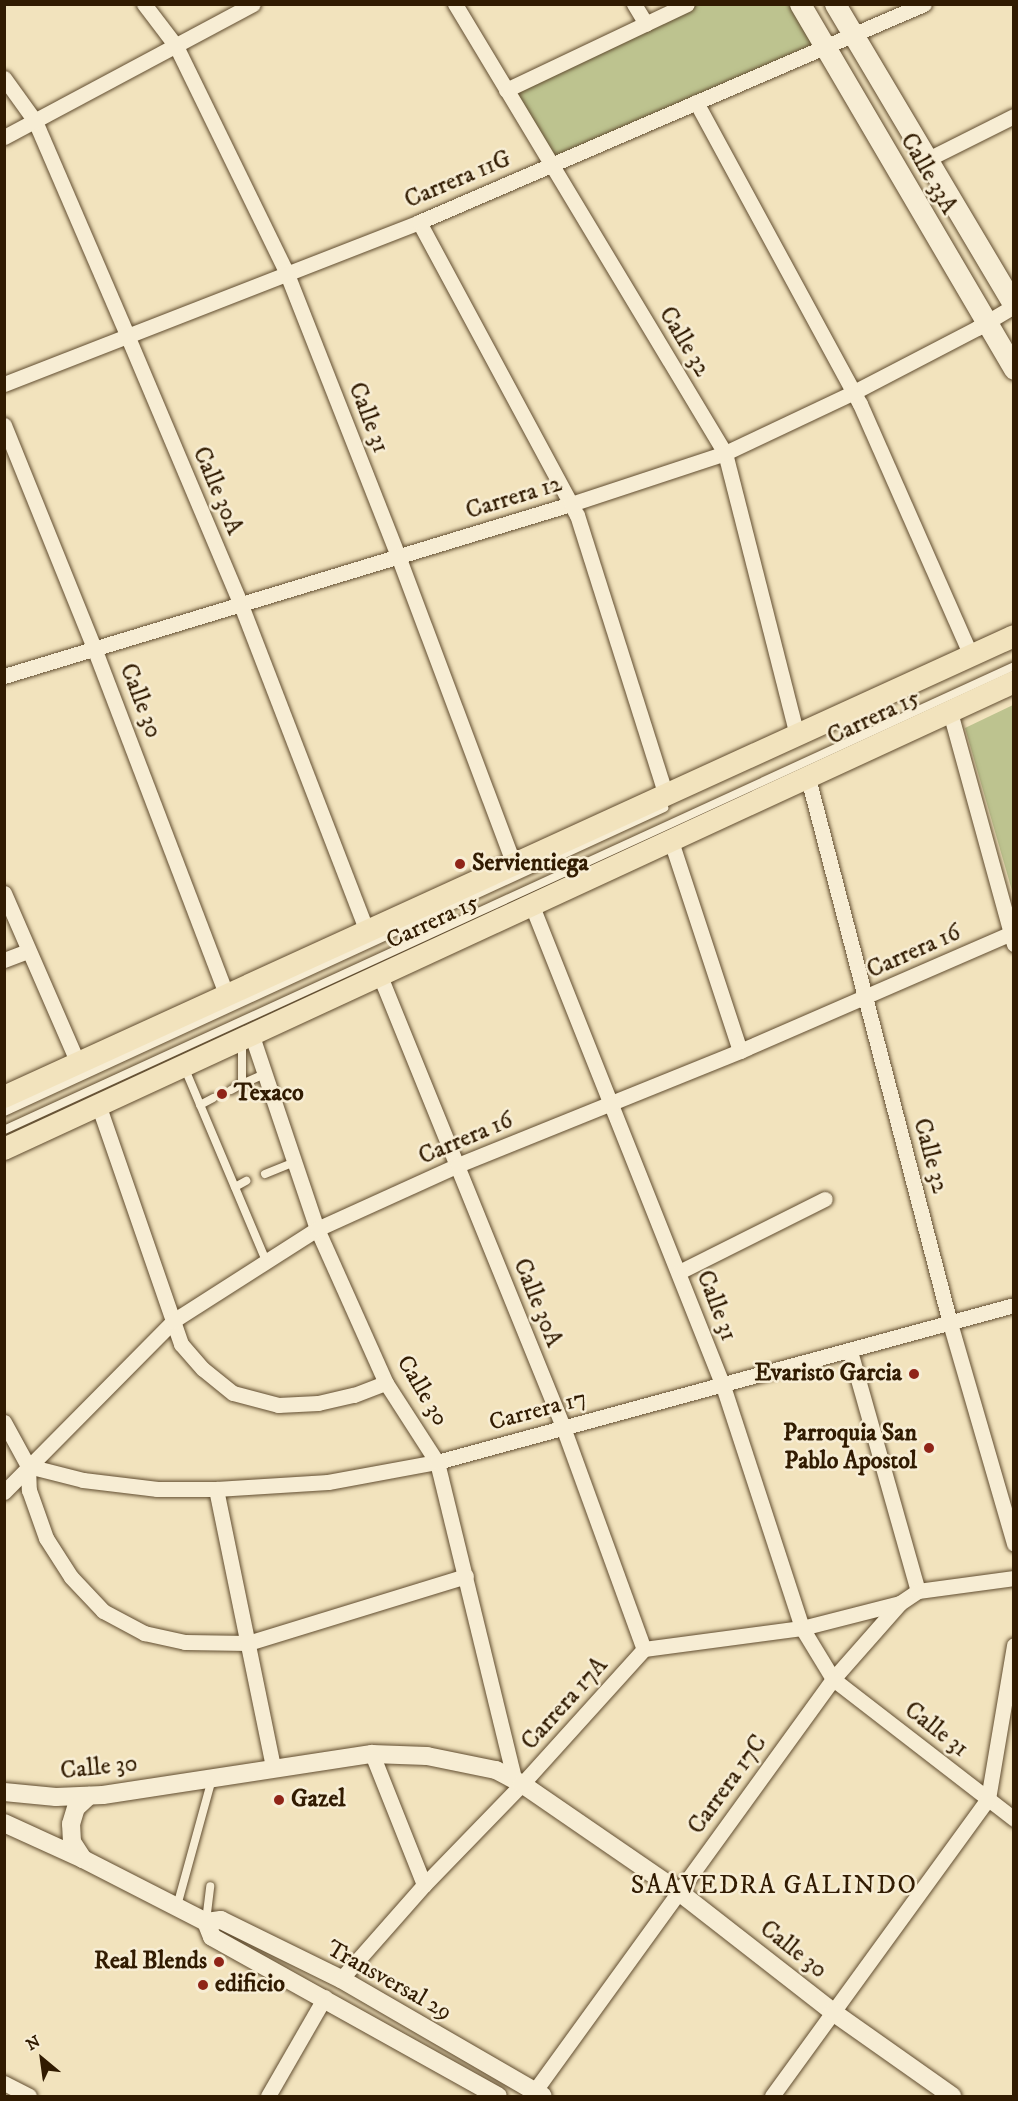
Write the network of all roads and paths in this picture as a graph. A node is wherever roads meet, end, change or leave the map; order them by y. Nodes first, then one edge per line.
1 (144, 4) edge
2 (254, 4) edge
3 (454, 4) edge
4 (634, 4) edge
5 (687, 4) edge
6 (800, 4) edge
7 (835, 4) edge
8 (924, 4) edge
9 (646, 24) junction
10 (853, 35) junction
11 (176, 46) junction
12 (824, 47) junction
13 (4, 78) edge
14 (506, 90) junction
15 (696, 102) junction
16 (1014, 116) edge
17 (35, 121) junction
18 (4, 137) edge
19 (926, 160) junction
20 (550, 165) junction
21 (419, 222) junction
22 (287, 274) junction
23 (1014, 305) edge
24 (985, 323) junction
25 (127, 335) junction
26 (1014, 369) edge
27 (4, 384) edge
28 (854, 392) junction
29 (4, 425) edge
30 (725, 453) junction
31 (571, 504) junction
32 (398, 556) junction
33 (241, 605) junction
34 (1014, 636) edge
35 (1014, 647) edge
36 (94, 648) junction
37 (970, 661) junction
38 (1014, 666) edge
39 (4, 675) edge
40 (1014, 682) edge
41 (950, 712) junction
42 (797, 735) junction
43 (808, 778) junction
44 (668, 800) junction
45 (671, 841) junction
46 (514, 865) junction
47 (4, 893) edge
48 (532, 906) junction
49 (367, 932) junction
50 (1012, 939) edge
51 (28, 951) junction
52 (4, 960) edge
53 (380, 976) junction
54 (227, 996) junction
55 (865, 998) junction
56 (247, 1038) junction
57 (740, 1051) junction
58 (78, 1063) junction
59 (184, 1068) junction
60 (264, 1074) junction
61 (242, 1084) junction
62 (231, 1090) dead end
63 (4, 1097) edge
64 (213, 1098) dead end
65 (613, 1104) junction
66 (200, 1105) junction
67 (99, 1107) junction
68 (4, 1112) edge
69 (4, 1131) edge
70 (4, 1149) edge
71 (294, 1162) junction
72 (458, 1165) junction
73 (266, 1174) dead end
74 (246, 1181) dead end
75 (235, 1187) junction
76 (825, 1199) dead end
77 (316, 1229) junction
78 (266, 1261) junction
79 (679, 1272) junction
80 (1014, 1305) edge
81 (172, 1321) junction
82 (950, 1323) junction
83 (850, 1351) junction
84 (386, 1383) junction
85 (723, 1386) junction
86 (4, 1422) edge
87 (563, 1427) junction
88 (437, 1462) junction
89 (28, 1466) junction
90 (216, 1489) junction
91 (4, 1492) edge
92 (1014, 1544) edge
93 (466, 1576) junction
94 (1014, 1578) edge
95 (918, 1591) junction
96 (900, 1604) junction
97 (802, 1628) junction
98 (248, 1643) junction
99 (1014, 1645) edge
100 (644, 1649) junction
101 (833, 1679) junction
102 (1010, 1703) edge
103 (372, 1754) junction
104 (273, 1767) junction
105 (213, 1777) junction
106 (519, 1783) junction
107 (4, 1792) edge
108 (89, 1796) junction
109 (988, 1799) junction
110 (1014, 1819) edge
111 (4, 1823) edge
112 (194, 1844) junction
113 (201, 1851) dead end
114 (83, 1859) junction
115 (424, 1885) junction
116 (210, 1886) dead end
117 (678, 1892) junction
118 (176, 1907) junction
119 (206, 1922) junction
120 (341, 1979) junction
121 (325, 1998) junction
122 (833, 2012) junction
123 (491, 2066) junction
124 (4, 2083) edge
125 (537, 2095) edge
126 (495, 2096) edge
127 (29, 2097) edge
128 (268, 2097) edge
129 (772, 2097) edge
130 (952, 2097) edge

1 - 11 street, Calle 31
2 - 11 street
3 - 14 street, Calle 32
4 - 9 street
5 - 9 street
6 - 12 main road, Calle 33A
7 - 10 main road, Calle 33A
8 - 10 street, Carrera 11G
9 - 14 street
10 - 12 street, Carrera 11G
10 - 19 main road, Calle 33A
11 - 17 street
11 - 22 street, Calle 31
12 - 15 street, Carrera 11G
12 - 24 main road, Calle 33A
13 - 17 street, Calle 30A
14 - 20 street, Calle 32
15 - 20 street, Carrera 11G
15 - 28 street
16 - 19 street
17 - 18 street
17 - 25 street, Calle 30A
19 - 23 main road, Calle 33A
20 - 21 street, Carrera 11G
20 - 30 street, Calle 32
21 - 22 street, Carrera 11G
21 - 31 street
22 - 25 street, Carrera 11G
22 - 32 street, Calle 31
23 - 24 street, Carrera 12
24 - 26 main road, Calle 33A
24 - 28 street, Carrera 12
25 - 27 street, Carrera 11G
25 - 33 street, Calle 30A
28 - 30 street, Carrera 12
28 - 37 street
29 - 36 street, Calle 30
30 - 31 street, Carrera 12
30 - 42 street, Calle 32
31 - 32 street, Carrera 12
31 - 44 street
32 - 33 street, Carrera 12
32 - 46 street, Calle 31
33 - 36 street, Carrera 12
33 - 49 street, Calle 30A
34 - 37 main road, Carrera 15
35 - 37 lane
36 - 39 street, Carrera 12
36 - 54 street, Calle 30
37 - 42 main road, Carrera 15
38 - 69 lane
40 - 41 main road, Carrera 15
41 - 43 main road, Carrera 15
41 - 50 street
42 - 44 main road, Carrera 15
43 - 45 main road, Carrera 15
43 - 55 street, Calle 32
44 - 46 main road, Carrera 15
44 - 68 lane
45 - 48 main road, Carrera 15
45 - 57 street
46 - 49 main road, Carrera 15
47 - 51 street
48 - 53 main road, Carrera 15
48 - 65 street, Calle 31
49 - 54 main road, Carrera 15
50 - 55 street, Carrera 16
51 - 52 street
51 - 58 street
53 - 56 main road, Carrera 15
53 - 72 street, Calle 30A
54 - 58 main road, Carrera 15
55 - 57 street, Carrera 16
55 - 82 street, Calle 32
56 - 59 main road, Carrera 15
56 - 60 street, Calle 30
56 - 61 lane
57 - 65 street, Carrera 16
58 - 63 main road, Carrera 15
59 - 66 lane
59 - 67 main road, Carrera 15
60 - 61 lane
60 - 71 street, Calle 30
61 - 62 lane
64 - 66 lane
65 - 72 street, Carrera 16
65 - 79 street, Calle 31
66 - 75 lane
67 - 70 main road, Carrera 15
67 - 81 street
71 - 73 lane
71 - 77 street, Calle 30
72 - 77 street, Carrera 16
72 - 87 street, Calle 30A
74 - 75 lane
75 - 78 lane
76 - 79 street
77 - 78 street, Carrera 16
77 - 84 street, Calle 30
78 - 81 street, Carrera 16
79 - 85 street, Calle 31
80 - 82 street, Carrera 17
81 - 84 street
81 - 89 street, Carrera 16
82 - 83 street, Carrera 17
82 - 92 street, Calle 32
83 - 85 street, Carrera 17
83 - 95 street
84 - 88 street, Calle 30
85 - 87 street, Carrera 17
85 - 97 street, Calle 31
86 - 89 street
87 - 88 street, Carrera 17
87 - 100 street, Calle 30A
88 - 90 street, Carrera 17
88 - 93 street, Calle 30
89 - 90 street, Carrera 17
89 - 91 street, Carrera 16
89 - 98 street
90 - 98 street
93 - 98 street
93 - 106 street, Calle 30
94 - 95 street, Carrera 17C
95 - 96 street, Carrera 17C
96 - 97 street
96 - 101 street, Carrera 17C
97 - 100 street
97 - 101 street, Calle 31
98 - 104 street
99 - 102 street
100 - 106 street, Carrera 17A
101 - 109 street, Calle 31
101 - 117 street, Carrera 17C
102 - 109 street
103 - 104 street, Calle 30
103 - 106 street, Calle 30
103 - 115 street
104 - 105 street, Calle 30
105 - 108 street, Calle 30
105 - 112 lane
106 - 115 street, Carrera 17A
106 - 117 street, Calle 30
107 - 108 street, Calle 30
108 - 114 street
109 - 110 street, Calle 31
109 - 122 street
111 - 114 street, Transversal 29
112 - 113 lane
112 - 118 lane
114 - 118 street, Transversal 29
115 - 120 street, Carrera 17A
116 - 119 lane
117 - 122 street, Calle 30
117 - 125 street, Carrera 17C
118 - 119 street, Transversal 29
119 - 120 street, Transversal 29
119 - 121 street, Transversal 29
120 - 123 street, Transversal 29
121 - 126 street, Transversal 29
121 - 128 street
122 - 129 street
122 - 130 street, Calle 30
123 - 125 street, Transversal 29
123 - 126 street
124 - 127 street

